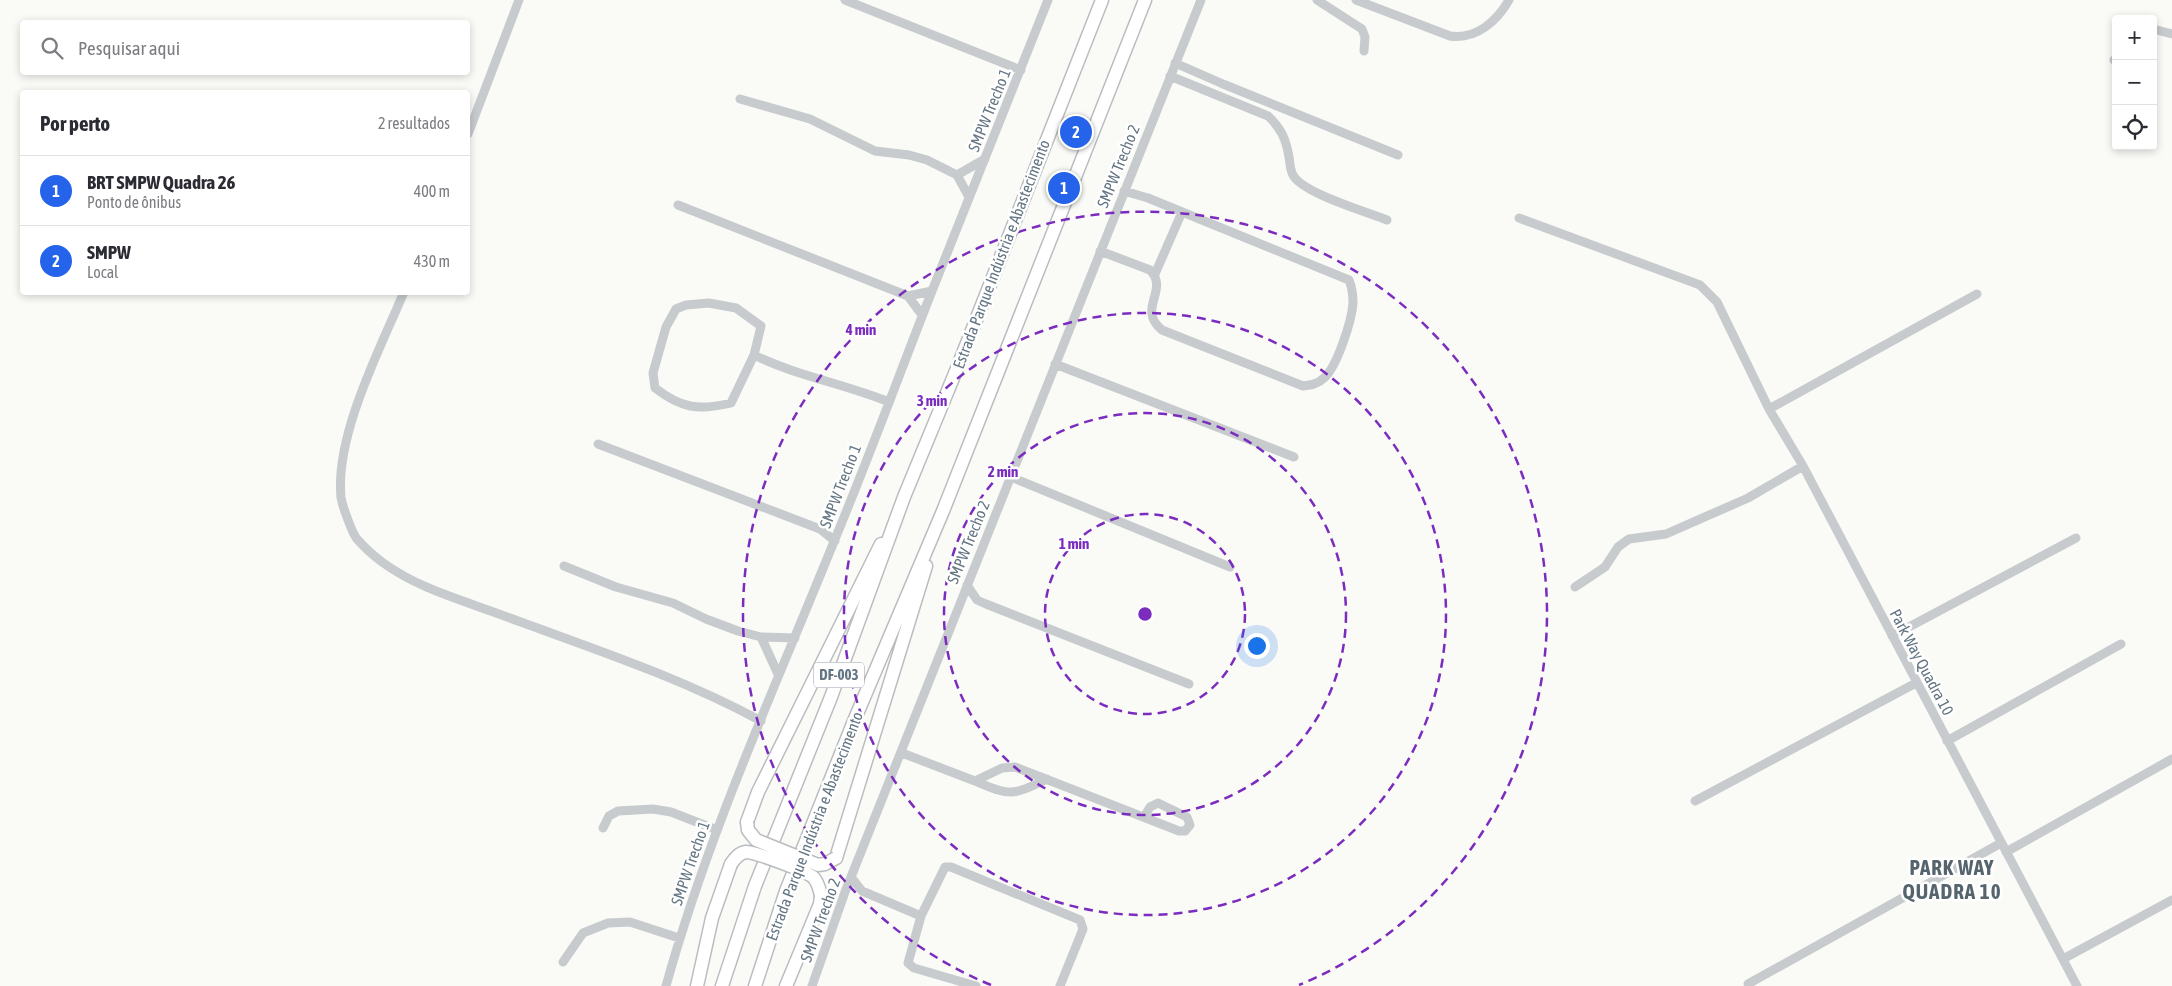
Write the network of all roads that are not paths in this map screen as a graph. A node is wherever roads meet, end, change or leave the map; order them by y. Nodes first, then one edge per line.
1 (519, 0) edge
2 (845, 0) edge
3 (1048, 0) edge
4 (1102, 0) edge
5 (1145, 0) edge
6 (1201, 0) edge
7 (1317, 0) edge
8 (1356, 0) edge
9 (1509, 0) edge
10 (2157, 30) edge
11 (2172, 34) edge
12 (1364, 52) dead end
13 (1175, 63) junction
14 (1021, 70) junction
15 (1170, 76) junction
16 (740, 98) dead end
17 (470, 129) edge
18 (1398, 155) dead end
19 (985, 159) junction
20 (957, 175) junction
21 (1124, 191) junction
22 (969, 197) junction
23 (678, 205) dead end
24 (1182, 212) junction
25 (1519, 218) dead end
26 (1387, 220) dead end
27 (1100, 251) junction
28 (1155, 274) junction
29 (932, 291) junction
30 (1977, 294) dead end
31 (403, 295) edge
32 (908, 296) junction
33 (922, 315) junction
34 (754, 355) junction
35 (1056, 364) junction
36 (889, 402) junction
37 (1769, 409) junction
38 (598, 444) dead end
39 (1294, 458) dead end
40 (1803, 466) junction
41 (1011, 477) junction
42 (904, 497) junction
43 (942, 511) junction
44 (840, 528) junction
45 (820, 529) junction
46 (2076, 538) dead end
47 (835, 541) junction
48 (564, 566) dead end
49 (1230, 567) dead end
50 (967, 585) junction
51 (1575, 587) dead end
52 (978, 600) junction
53 (960, 602) junction
54 (1892, 636) junction
55 (761, 637) junction
56 (795, 638) junction
57 (2121, 644) dead end
58 (778, 674) junction
59 (1916, 683) junction
60 (1190, 684) dead end
61 (761, 721) junction
62 (1947, 741) junction
63 (902, 753) junction
64 (2172, 759) edge
65 (1047, 779) junction
66 (975, 781) junction
67 (1695, 801) dead end
68 (1144, 817) junction
69 (602, 828) dead end
70 (717, 830) junction
71 (2001, 843) junction
72 (2006, 852) junction
73 (851, 877) junction
74 (862, 891) junction
75 (844, 892) junction
76 (2172, 900) edge
77 (921, 916) junction
78 (679, 938) junction
79 (2063, 959) junction
80 (563, 962) dead end
81 (2075, 983) edge
82 (1748, 984) dead end
83 (666, 986) edge
84 (698, 986) edge
85 (722, 986) edge
86 (755, 986) edge
87 (786, 986) edge
88 (812, 986) edge
89 (976, 986) edge
90 (1060, 986) edge
91 (2064, 986) edge

1 - 17 street
2 - 14 street
3 - 14 street, SMPW Trecho 1
4 - 42 highway, Estrada Parque Indústria e Abastecimento / DF-003
5 - 43 highway, Estrada Parque Indústria e Abastecimento / DF-003
6 - 13 street, SMPW Trecho 2
7 - 12 street
8 - 9 street
10 - 11 street
13 - 15 street, SMPW Trecho 2
13 - 18 street
14 - 19 street, SMPW Trecho 1
15 - 21 street, SMPW Trecho 2
15 - 26 street
16 - 20 street
19 - 20 street
19 - 22 street, SMPW Trecho 1
20 - 22 street
21 - 24 street
21 - 27 street, SMPW Trecho 2
22 - 29 street, SMPW Trecho 1
23 - 32 street
24 - 28 street
24 - 28 street
25 - 37 street, Park Way Quadra 10
27 - 28 street
27 - 35 street, SMPW Trecho 2
29 - 32 street
29 - 33 street, SMPW Trecho 1
30 - 37 street
31 - 61 street
32 - 33 street
33 - 36 street, SMPW Trecho 1
34 - 34 street
34 - 36 street
35 - 39 street
35 - 41 street, SMPW Trecho 2
36 - 44 street, SMPW Trecho 1
37 - 40 street, Park Way Quadra 10
38 - 45 street
40 - 51 street
40 - 54 street, Park Way Quadra 10
41 - 49 street
41 - 50 street, SMPW Trecho 2
42 - 43 highway, bridge
42 - 85 highway, Estrada Parque Indústria e Abastecimento / DF-003
43 - 86 highway, Estrada Parque Indústria e Abastecimento / DF-003
44 - 45 street
44 - 47 street, SMPW Trecho 1
45 - 47 street
46 - 54 street
47 - 56 street, SMPW Trecho 1
48 - 55 street
50 - 52 street
50 - 53 street, SMPW Trecho 2
52 - 53 street
52 - 60 street
53 - 63 street, SMPW Trecho 2
54 - 59 street, Park Way Quadra 10
55 - 56 street
55 - 58 street
56 - 58 street, SMPW Trecho 1
57 - 62 street
58 - 61 street, SMPW Trecho 1
59 - 62 street, Park Way Quadra 10
59 - 67 street
61 - 70 street, SMPW Trecho 1
62 - 71 street, Park Way Quadra 10
63 - 66 street
63 - 73 street, SMPW Trecho 2
64 - 72 street
65 - 66 street
65 - 66 street
65 - 68 street
68 - 68 street
69 - 70 street
70 - 78 street, SMPW Trecho 1
71 - 72 street, Park Way Quadra 10
71 - 82 street
72 - 79 street, Park Way Quadra 10
73 - 74 street
73 - 75 street, SMPW Trecho 2
74 - 75 street
74 - 77 street
75 - 88 street, SMPW Trecho 2
76 - 79 street
77 - 89 street
77 - 90 street
78 - 80 street
78 - 83 street, SMPW Trecho 1
79 - 81 street, Park Way Quadra 10
81 - 91 street
84 - 87 highway, bridge

